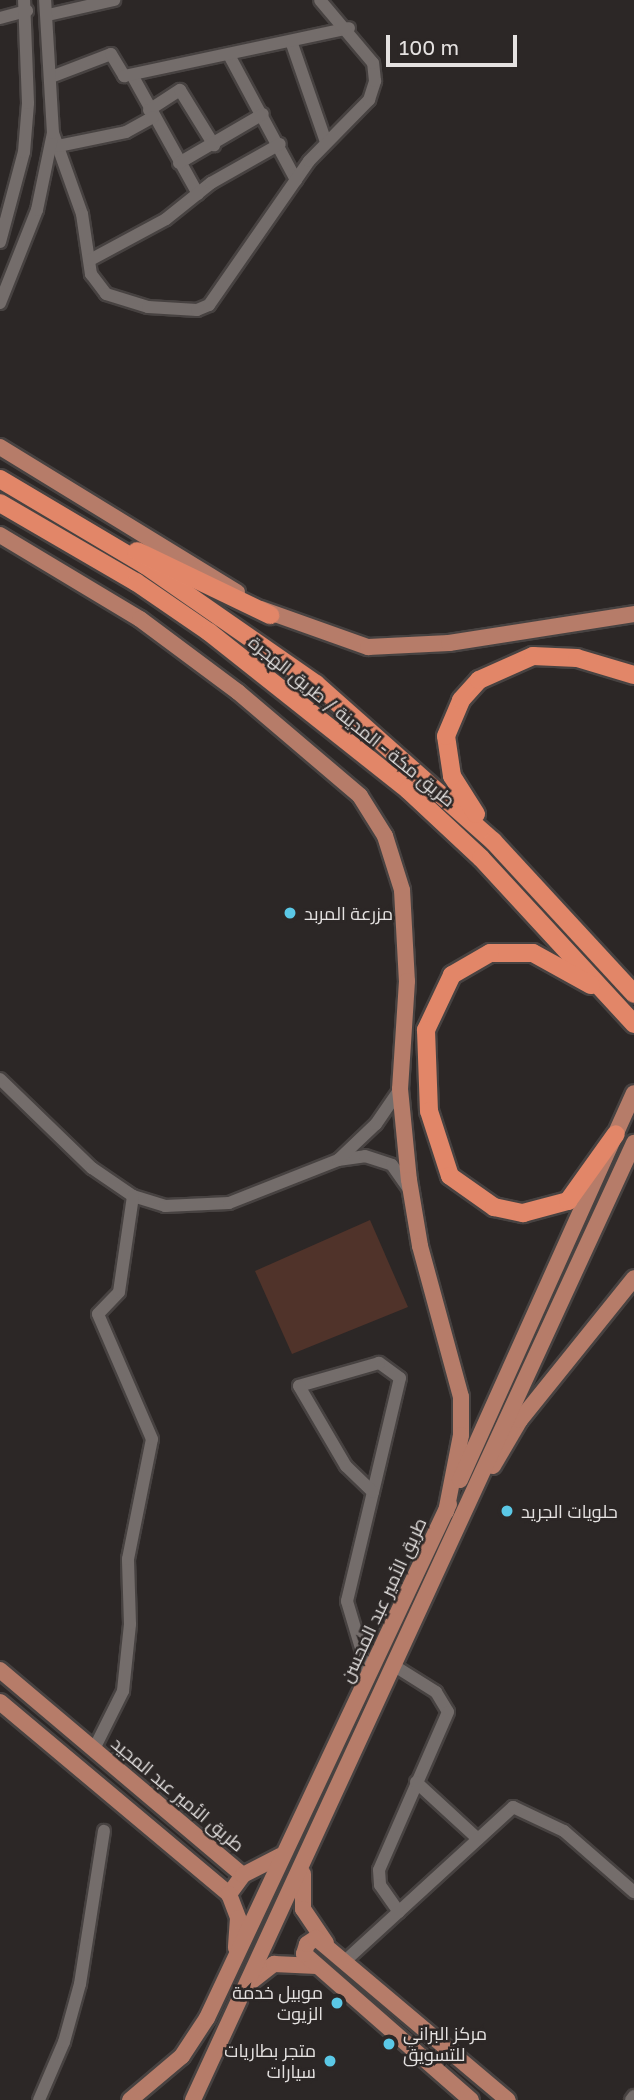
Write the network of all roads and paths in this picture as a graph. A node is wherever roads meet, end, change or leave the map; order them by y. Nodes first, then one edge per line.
1 (61, 0) edge
2 (114, 0) edge
3 (320, 0) edge
4 (25, 6) edge
5 (46, 6) edge
6 (0, 18) edge
7 (349, 28) junction
8 (291, 41) junction
9 (229, 55) junction
10 (132, 75) junction
11 (51, 77) junction
12 (151, 114) junction
13 (263, 114) junction
14 (53, 133) junction
15 (326, 142) junction
16 (280, 144) junction
17 (214, 145) junction
18 (58, 146) junction
19 (179, 163) junction
20 (296, 180) junction
21 (198, 194) junction
22 (0, 242) edge
23 (90, 260) junction
24 (0, 303) edge
25 (0, 447) edge
26 (0, 479) edge
27 (0, 503) edge
28 (94, 534) junction
29 (0, 535) edge
30 (634, 614) edge
31 (270, 615) junction
32 (634, 675) edge
33 (493, 841) junction
34 (634, 994) edge
35 (611, 999) junction
36 (634, 1024) edge
37 (0, 1079) edge
38 (400, 1089) junction
39 (634, 1093) edge
40 (616, 1134) junction
41 (634, 1143) edge
42 (338, 1160) junction
43 (411, 1193) junction
44 (132, 1196) junction
45 (634, 1278) edge
46 (373, 1492) junction
47 (454, 1514) junction
48 (393, 1665) junction
49 (0, 1670) edge
50 (369, 1675) junction
51 (0, 1702) edge
52 (94, 1749) junction
53 (416, 1782) junction
54 (104, 1831) dead end
55 (478, 1839) junction
56 (284, 1852) junction
57 (304, 1861) junction
58 (243, 1875) junction
59 (634, 1892) edge
60 (229, 1894) junction
61 (399, 1912) junction
62 (331, 1950) junction
63 (235, 1959) junction
64 (345, 1961) junction
65 (317, 1966) junction
66 (246, 1987) junction
67 (39, 2100) edge
68 (130, 2100) edge
69 (192, 2100) edge
70 (471, 2100) edge
71 (508, 2100) edge

1 - 5 street
2 - 5 street
3 - 7 street
4 - 6 street
4 - 22 street
5 - 11 street
7 - 8 street
7 - 15 street
8 - 9 street
8 - 15 street
9 - 10 street
9 - 13 street
10 - 11 street
10 - 12 street
11 - 14 street
12 - 17 street
12 - 18 street
12 - 19 street
13 - 16 street
13 - 17 street
14 - 18 street
14 - 24 street
15 - 20 street
16 - 20 street
16 - 21 street
17 - 19 street
18 - 23 street
19 - 21 street
20 - 23 street
21 - 23 street
25 - 31 main road
26 - 28 highway, طريق مكة - المدينة / طريق الهجرة
27 - 35 highway, طريق مكة - المدينة / طريق الهجرة
28 - 31 highway
28 - 33 highway, طريق مكة - المدينة / طريق الهجرة
29 - 38 main road
30 - 31 main road
32 - 33 highway
33 - 34 highway, طريق مكة - المدينة / طريق الهجرة
35 - 36 highway, طريق مكة - المدينة / طريق الهجرة
35 - 40 highway
37 - 44 street
38 - 42 street
38 - 43 main road
39 - 40 main road, طريق الأمير عبد المحسن
40 - 47 main road, طريق الأمير عبد المحسن
41 - 47 main road, طريق الأمير عبد المحسن
42 - 43 street
42 - 44 street
43 - 47 main road
44 - 52 street
45 - 47 main road
46 - 46 street
46 - 50 street
47 - 48 main road, طريق الأمير عبد المحسن
47 - 50 main road, طريق الأمير عبد المحسن
48 - 53 street
48 - 57 main road, طريق الأمير عبد المحسن
49 - 52 main road, طريق الأمير عبد المجيد
50 - 56 main road, طريق الأمير عبد المحسن
51 - 60 main road
52 - 58 main road, طريق الأمير عبد المجيد
53 - 55 street
53 - 61 street
54 - 67 street
55 - 59 street
55 - 61 street
56 - 58 main road
56 - 63 main road, طريق الأمير عبد المحسن
57 - 62 main road
57 - 66 main road, طريق الأمير عبد المحسن
58 - 60 main road, طريق الأمير عبد المجيد
60 - 63 main road
61 - 64 street
62 - 64 main road
62 - 65 main road
63 - 68 main road, طريق الأمير عبد المحسن
64 - 71 main road
65 - 66 main road
65 - 70 main road
66 - 69 main road, طريق الأمير عبد المحسن

